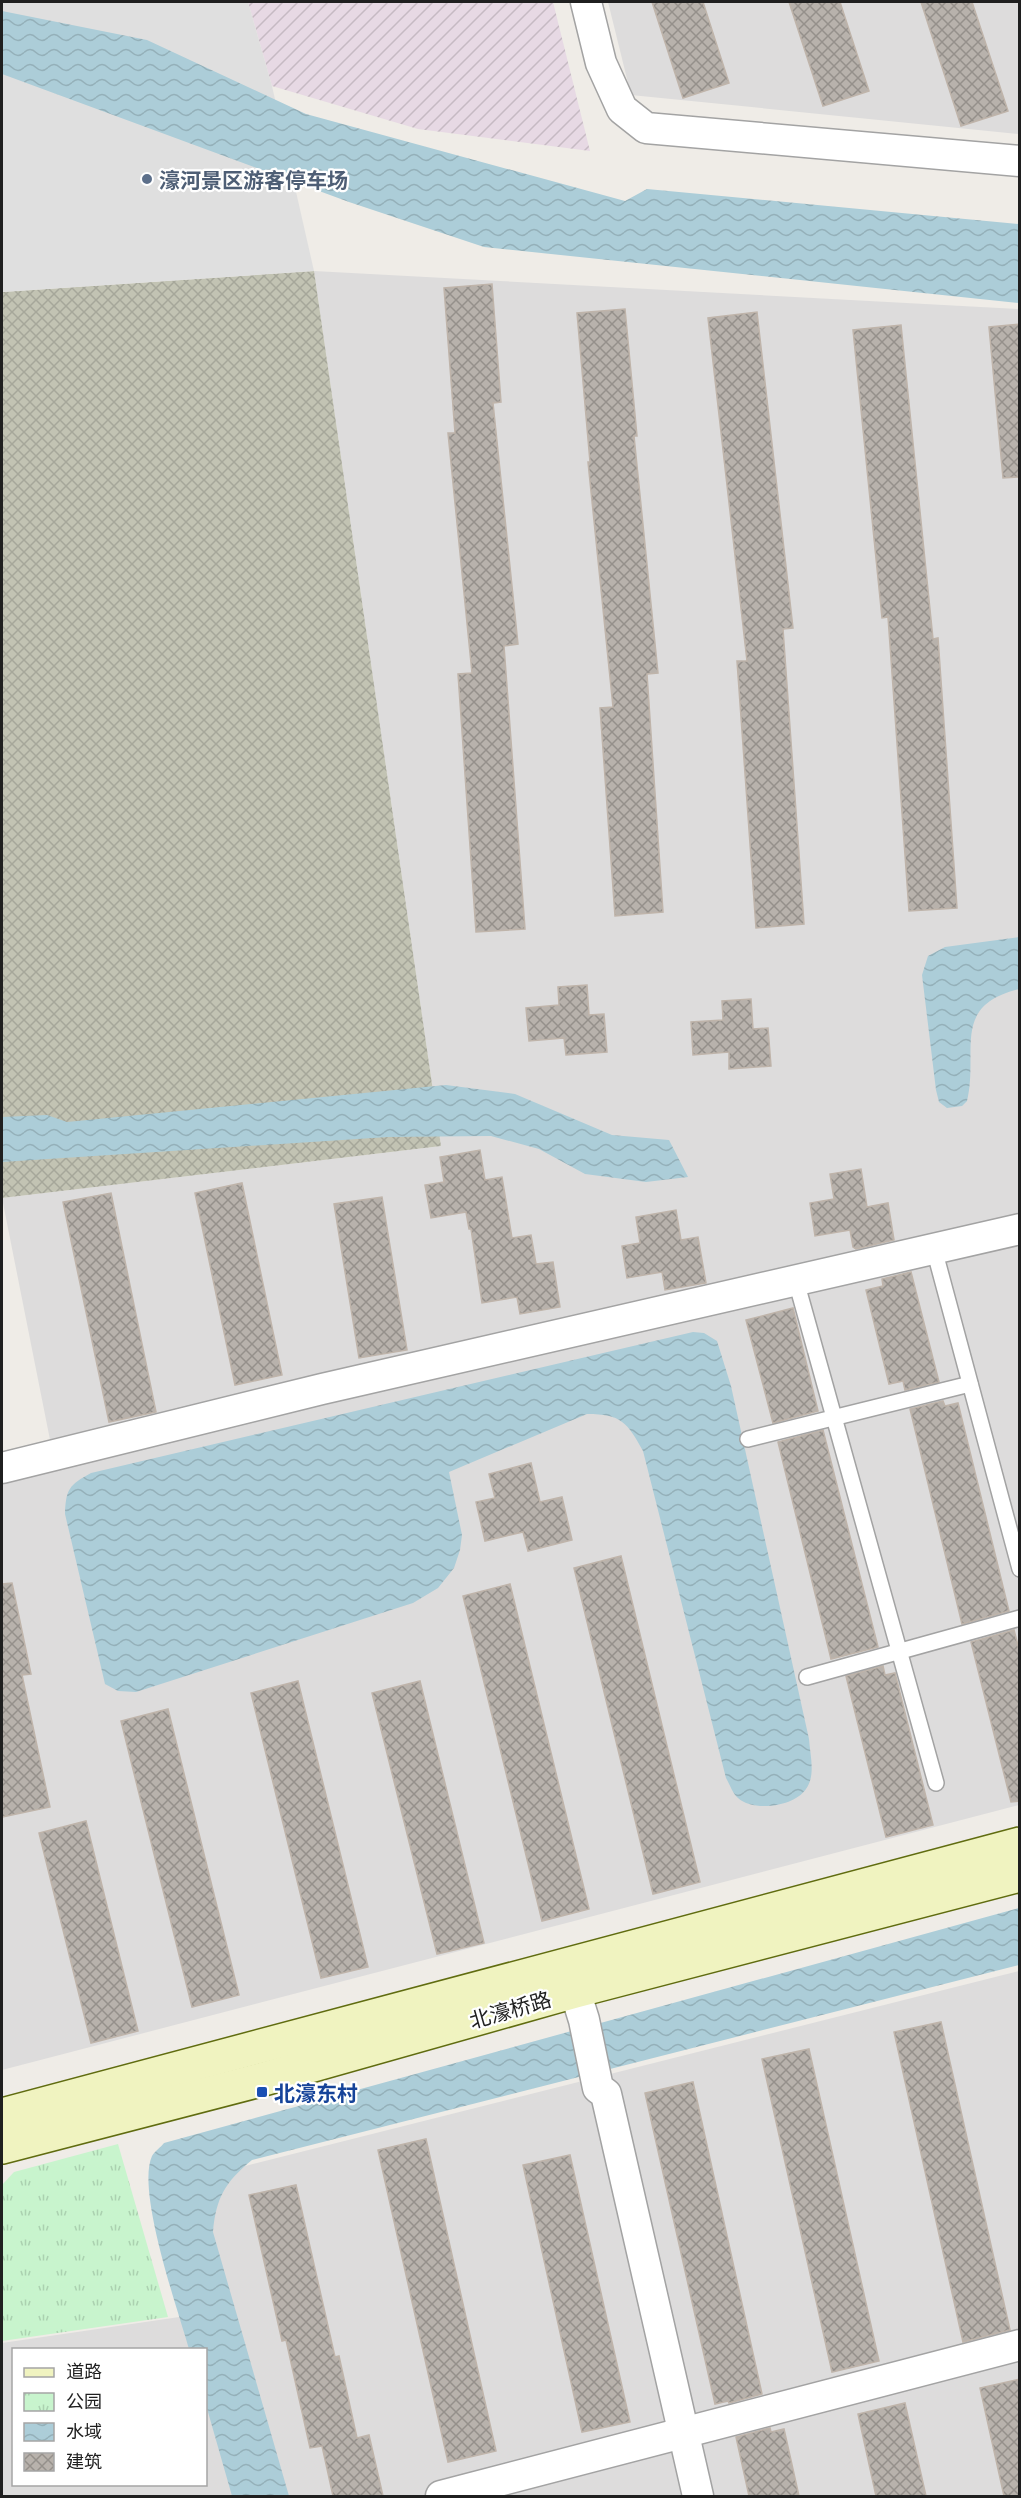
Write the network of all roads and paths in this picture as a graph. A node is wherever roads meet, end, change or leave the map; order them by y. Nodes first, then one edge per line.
1 (586, 2) edge
2 (1020, 161) edge
3 (1020, 1230) edge
4 (934, 1250) junction
5 (796, 1281) junction
6 (970, 1384) junction
7 (835, 1419) junction
8 (748, 1439) dead end
9 (2, 1468) edge
10 (1018, 1559) edge
11 (1020, 1618) edge
12 (899, 1651) junction
13 (807, 1677) dead end
14 (936, 1783) dead end
15 (1020, 1844) edge
16 (1020, 1875) edge
17 (580, 2005) junction
18 (2, 2115) edge
19 (2, 2147) edge
20 (1020, 2345) edge
21 (681, 2433) junction
22 (441, 2496) edge
23 (698, 2496) edge

1 - 2 street
3 - 4 street
4 - 5 street
4 - 6 lane
5 - 7 lane
5 - 9 street
6 - 7 lane
6 - 10 lane
7 - 8 lane
7 - 12 lane
11 - 12 lane
12 - 13 lane
12 - 14 lane
15 - 18 main road, 北濠桥路
16 - 17 main road, 北濠桥路
17 - 19 main road, 北濠桥路
17 - 21 street
20 - 21 street
21 - 22 street
21 - 23 street

